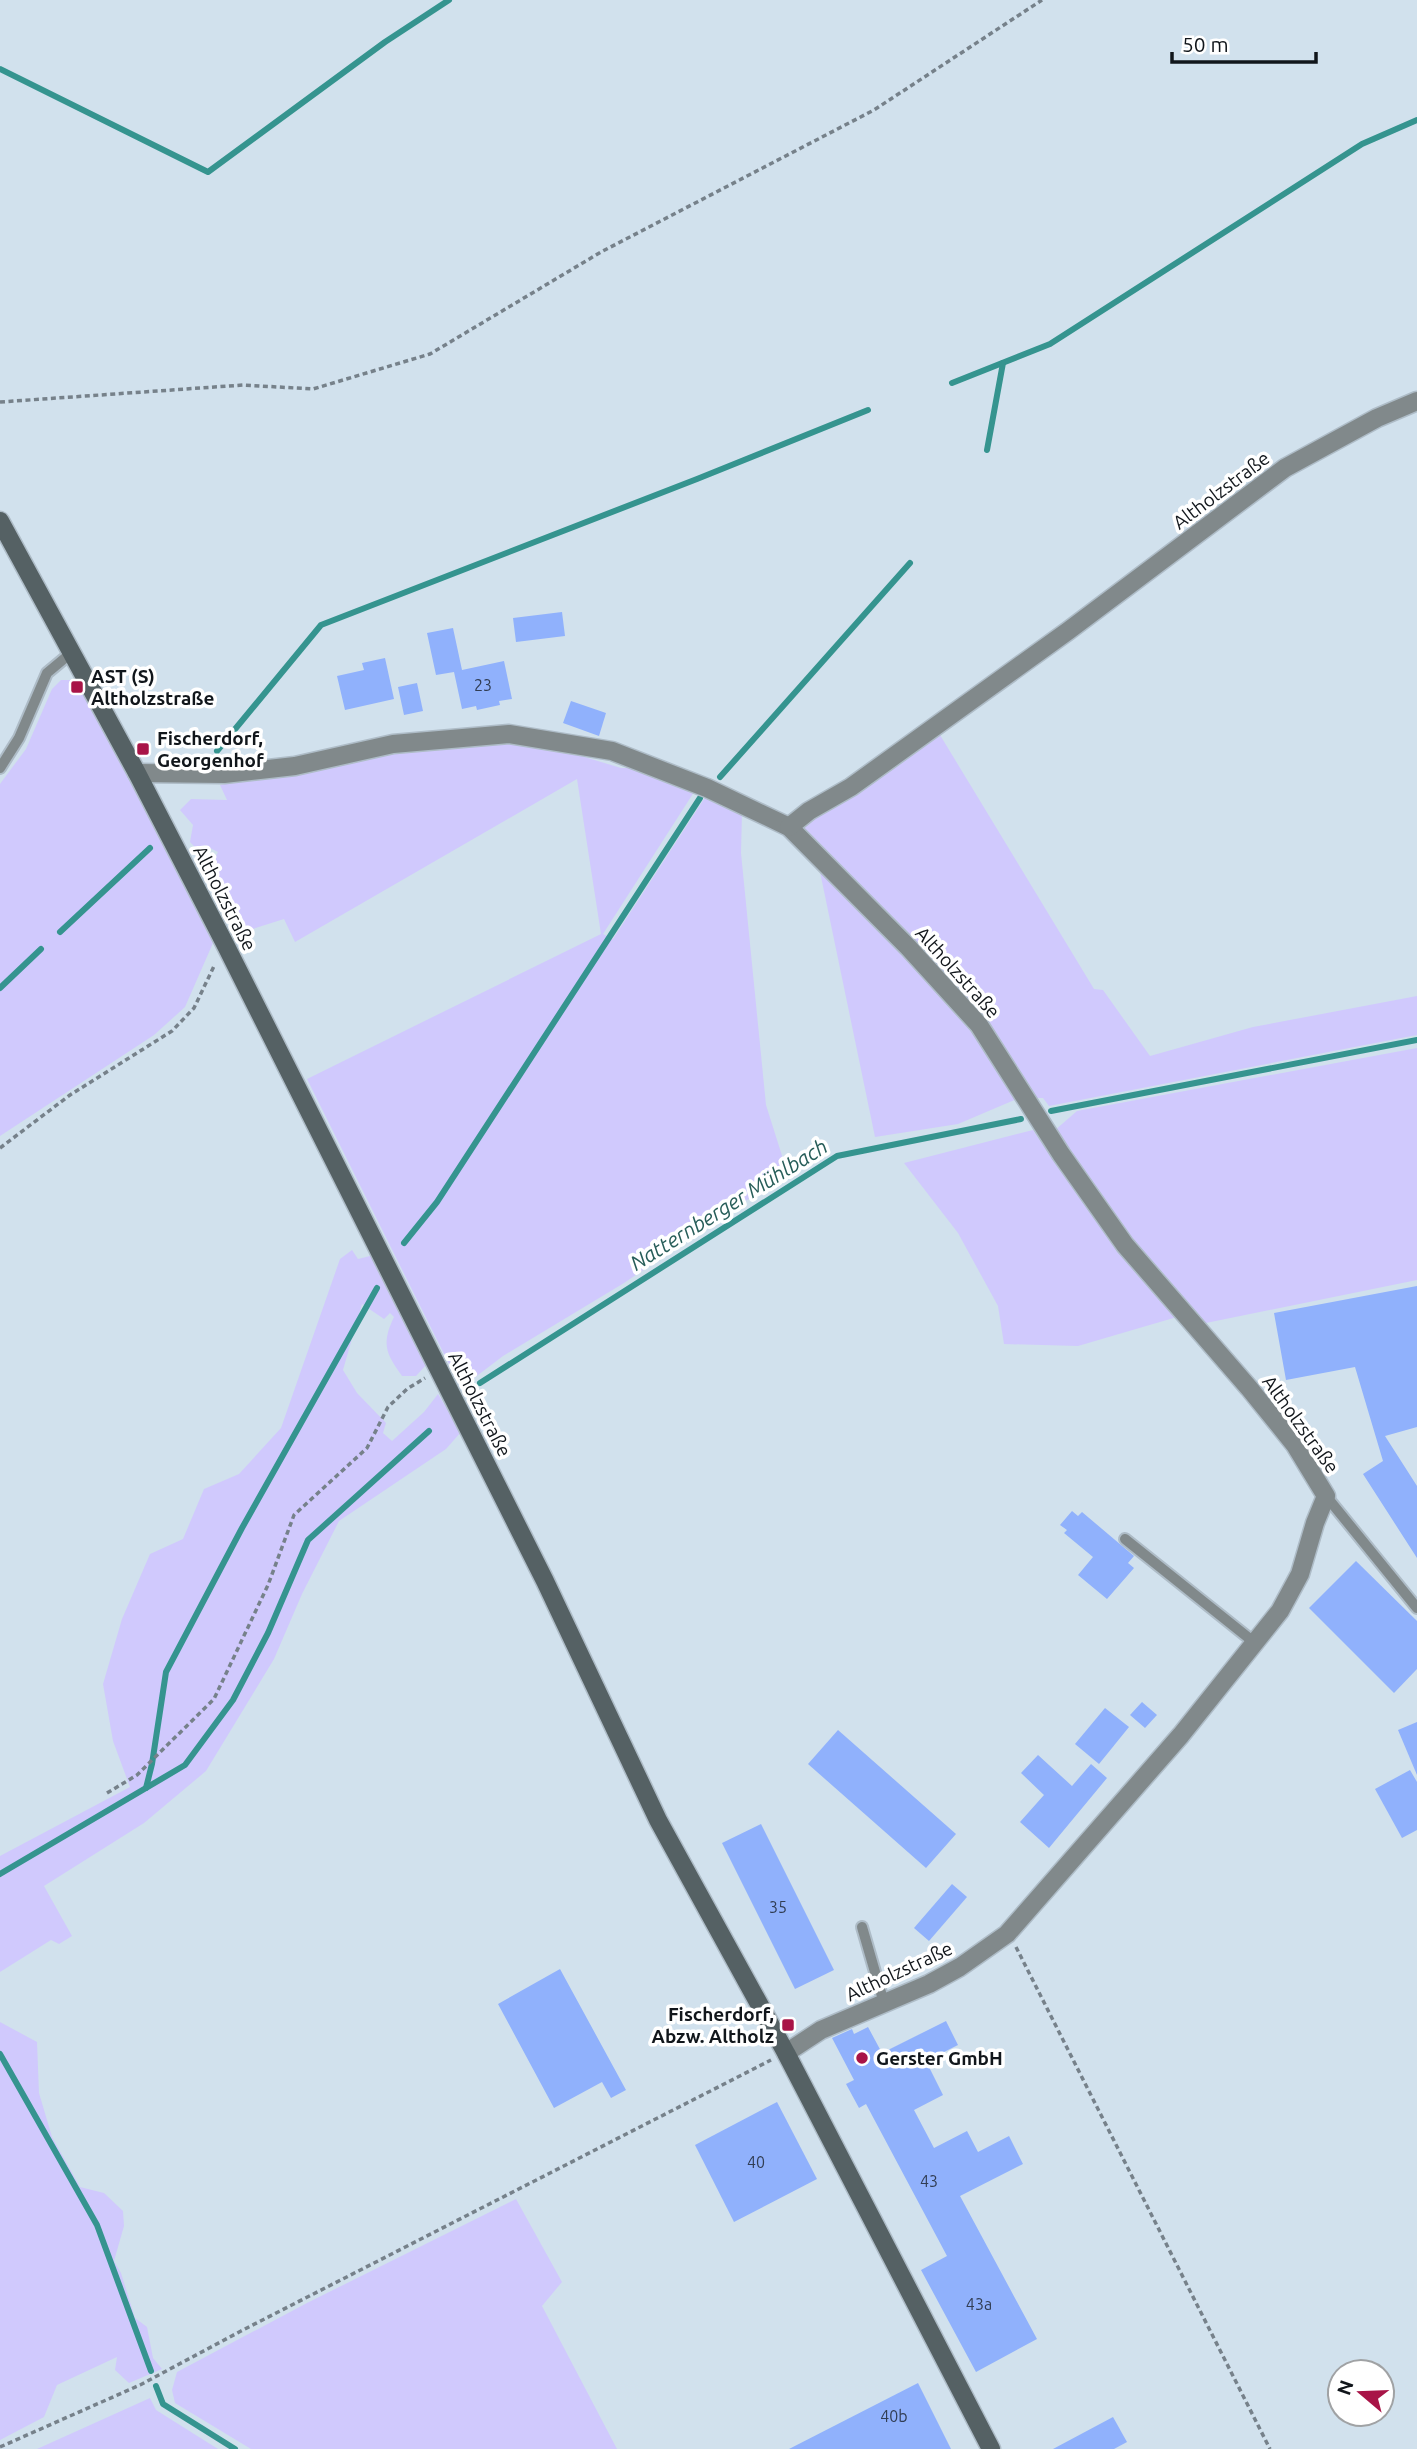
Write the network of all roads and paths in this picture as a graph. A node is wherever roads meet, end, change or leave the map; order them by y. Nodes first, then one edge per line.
1 (1042, 0) edge
2 (1417, 401) edge
3 (0, 402) edge
4 (0, 521) edge
5 (72, 653) junction
6 (0, 768) edge
7 (137, 773) junction
8 (789, 827) junction
9 (225, 944) junction
10 (0, 1148) edge
11 (439, 1370) junction
12 (1326, 1496) junction
13 (1125, 1539) dead end
14 (1417, 1608) edge
15 (1255, 1643) junction
16 (107, 1793) dead end
17 (862, 1927) dead end
18 (1007, 1934) junction
19 (884, 2003) junction
20 (786, 2053) junction
21 (0, 2447) edge
22 (991, 2449) edge
23 (1270, 2449) edge

1 - 3 path
2 - 8 street, Altholzstraße
4 - 5 street, Altholzstraße
5 - 6 lane
5 - 7 street, Altholzstraße
7 - 8 street, Altholzstraße
7 - 9 street, Altholzstraße
8 - 12 street, Altholzstraße
9 - 10 path
9 - 11 street, Altholzstraße
11 - 16 path
11 - 20 street, Altholzstraße
12 - 14 lane
12 - 15 street, Altholzstraße
13 - 15 lane
15 - 18 street, Altholzstraße
17 - 19 lane
18 - 19 street, Altholzstraße
18 - 23 path
19 - 20 street, Altholzstraße
20 - 21 path
20 - 22 street, Altholzstraße

